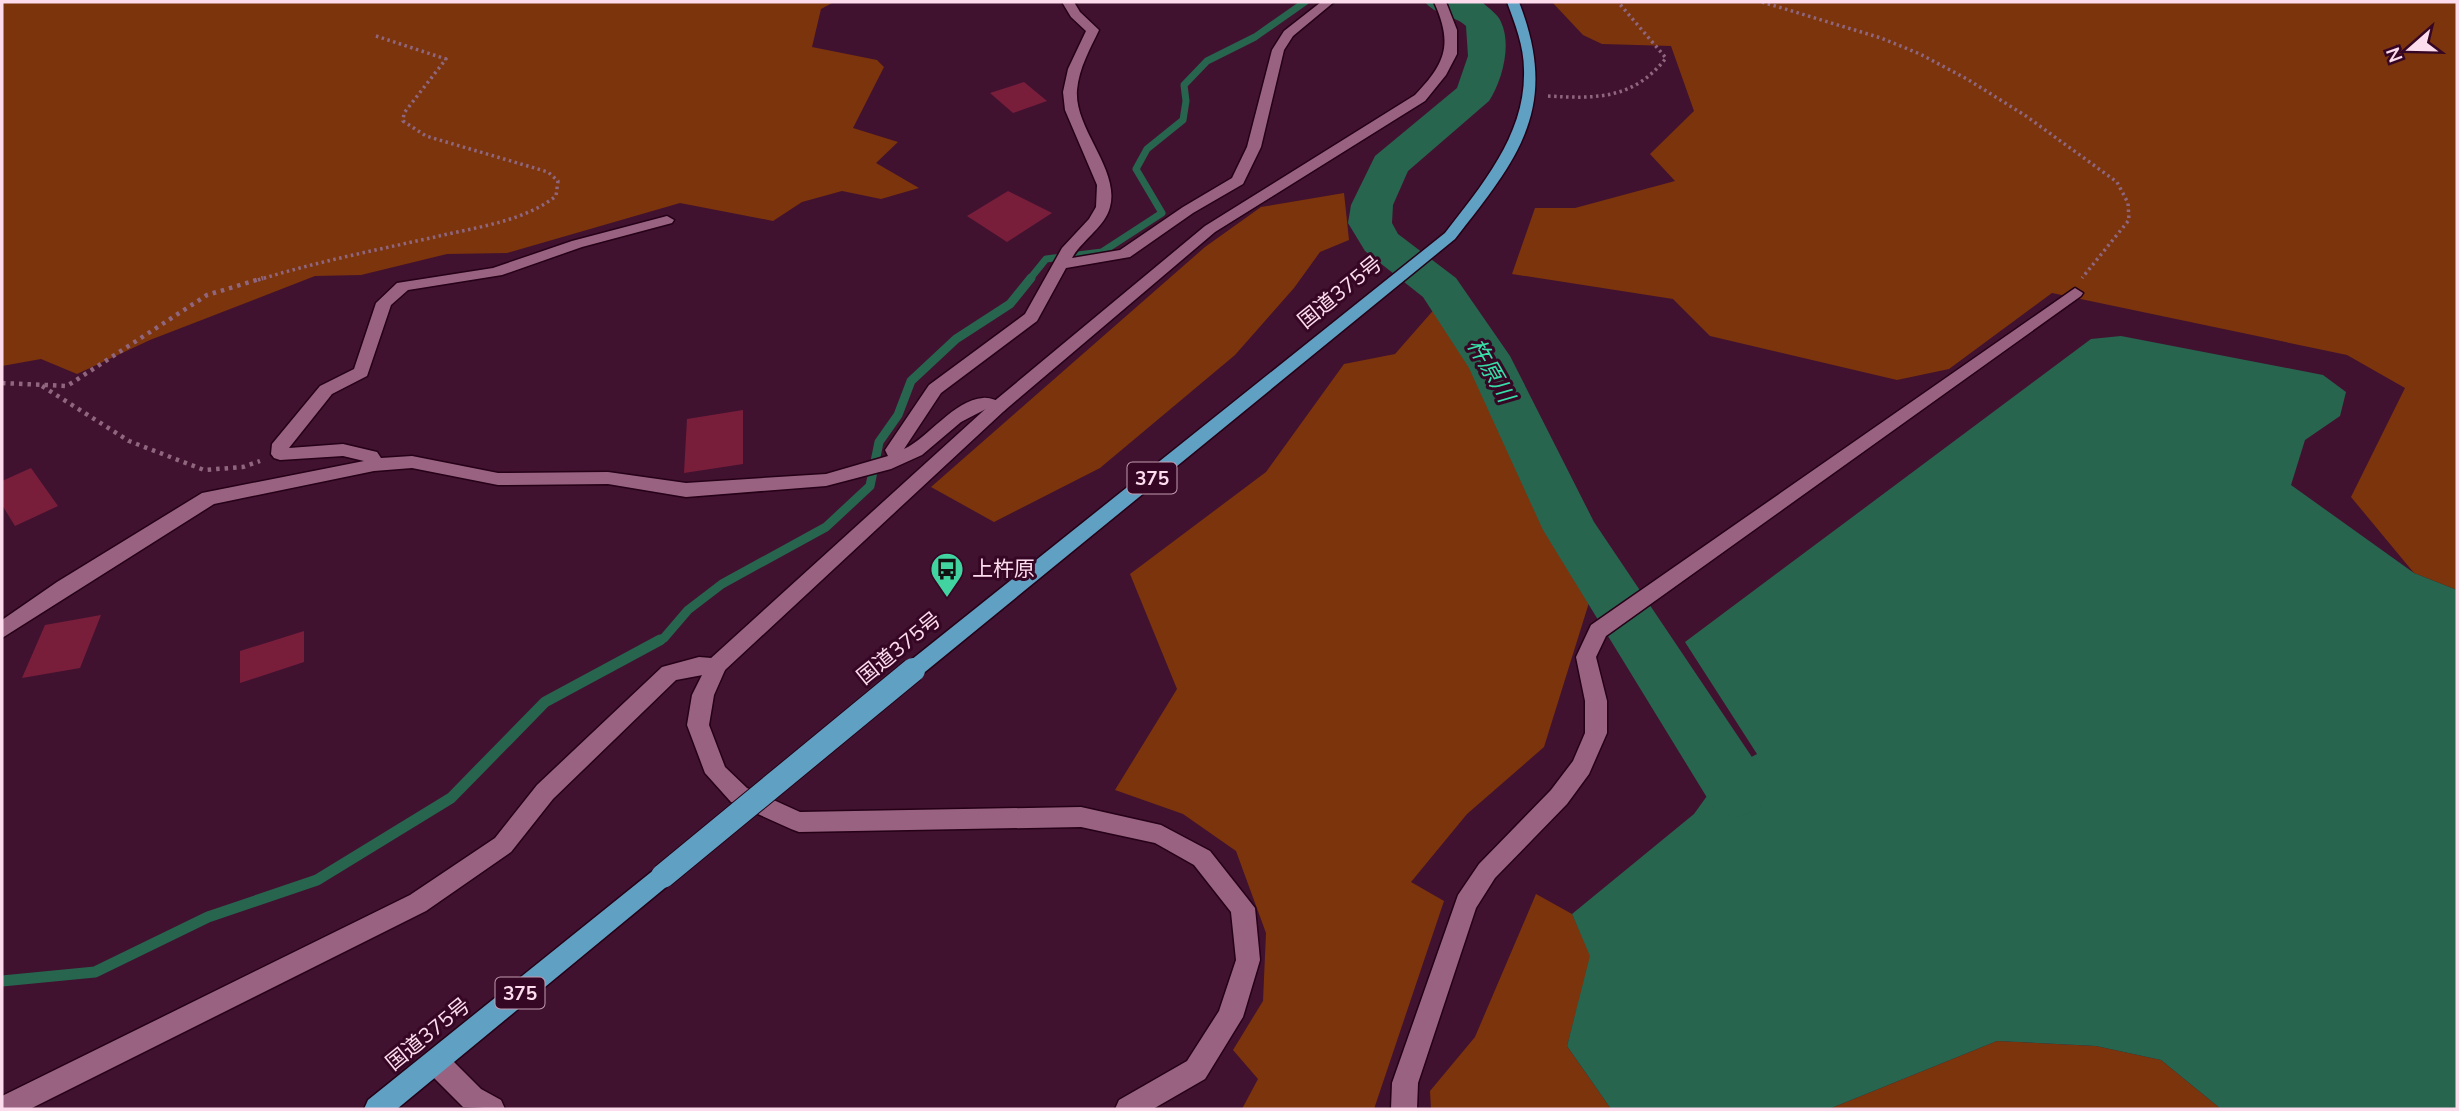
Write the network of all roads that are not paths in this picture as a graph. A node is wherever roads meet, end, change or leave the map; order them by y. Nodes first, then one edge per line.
1 (1068, 2) edge
2 (1328, 2) edge
3 (1440, 2) edge
4 (1513, 2) edge
5 (667, 220) dead end
6 (1066, 256) junction
7 (2075, 293) road end
8 (998, 407) junction
9 (892, 462) junction
10 (374, 465) junction
11 (2, 630) edge
12 (717, 665) junction
13 (436, 1062) junction
14 (3, 1109) edge
15 (377, 1109) edge
16 (492, 1109) edge
17 (1128, 1109) edge
18 (1404, 1109) edge

1 - 6 street
2 - 6 street
3 - 8 street
4 - 13 highway, 国道375号 / 375, bridge
5 - 10 street
6 - 9 street
7 - 18 street
8 - 9 street
8 - 12 street
9 - 10 street
10 - 11 street
12 - 14 street
12 - 17 street
13 - 15 highway, 国道375号 / 375
13 - 16 street

